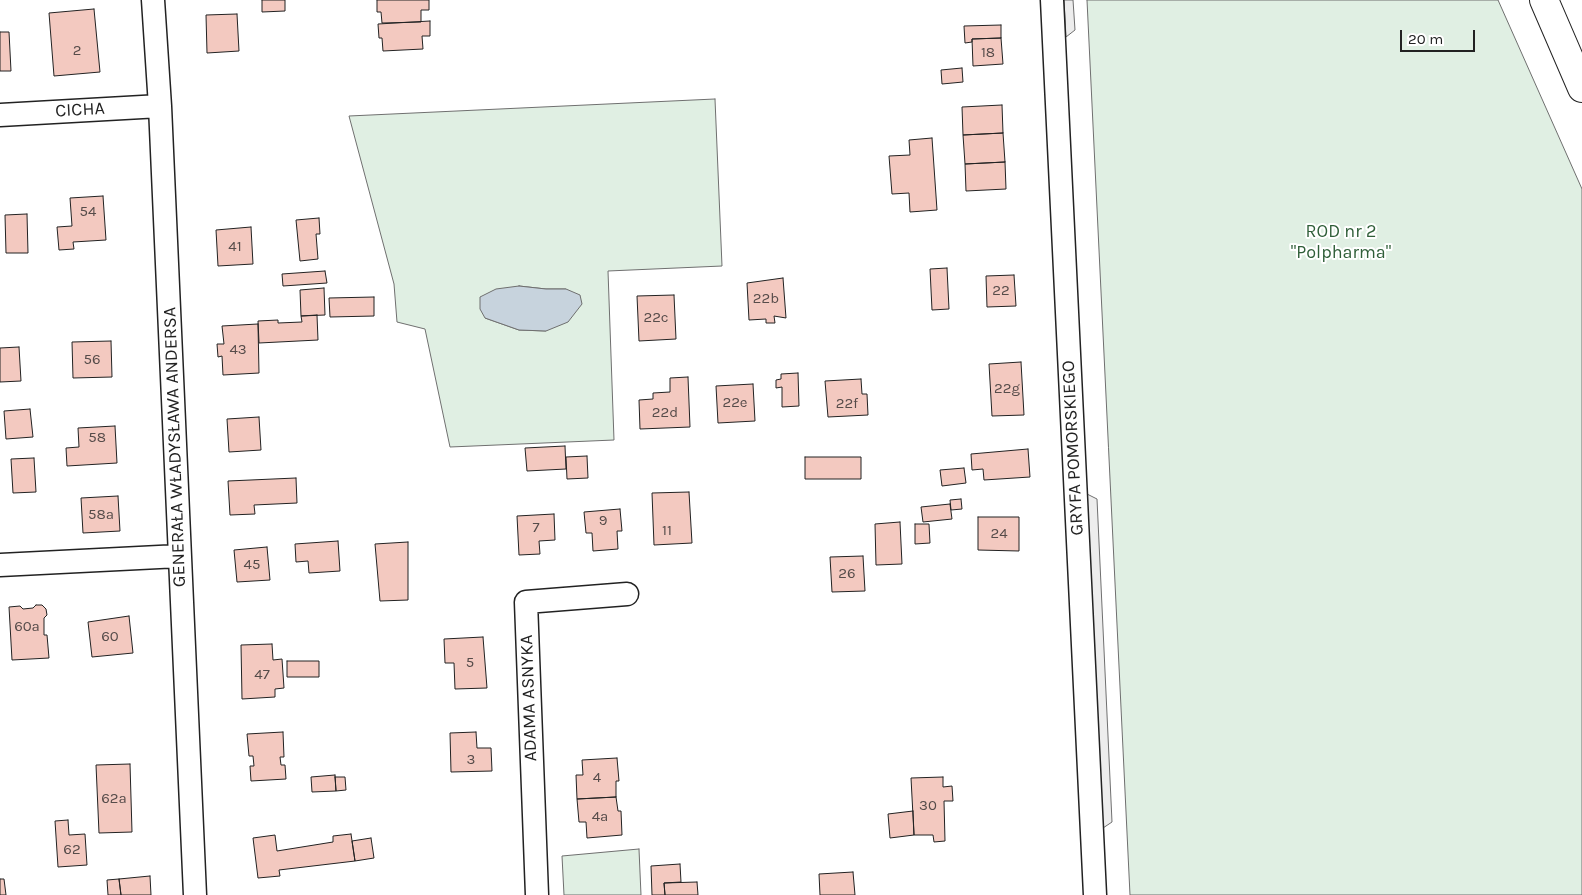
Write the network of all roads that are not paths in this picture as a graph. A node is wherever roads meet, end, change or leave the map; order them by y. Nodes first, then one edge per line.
1 (153, 0) edge
2 (1052, 0) edge
3 (1544, 0) edge
4 (1582, 88) edge
5 (160, 106) junction
6 (0, 115) edge
7 (179, 556) junction
8 (0, 565) edge
9 (627, 594) dead end
10 (195, 895) edge
11 (537, 895) edge
12 (1095, 895) edge

1 - 5 street, GENERAŁA WŁADYSŁAWA ANDERSA
2 - 12 street, GRYFA POMORSKIEGO
3 - 4 main road
5 - 6 street, CICHA
5 - 7 street, GENERAŁA WŁADYSŁAWA ANDERSA
7 - 8 street
7 - 10 street, GENERAŁA WŁADYSŁAWA ANDERSA
9 - 11 street, ADAMA ASNYKA

